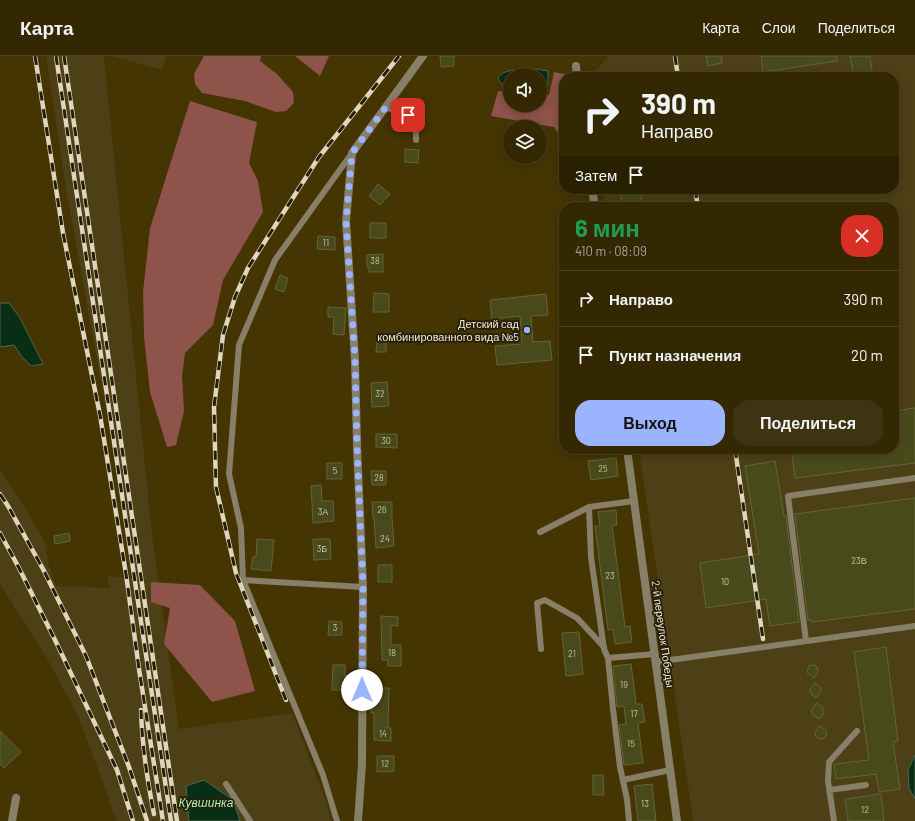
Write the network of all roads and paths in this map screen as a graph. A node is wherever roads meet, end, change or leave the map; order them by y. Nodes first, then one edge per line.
1 (423, 56) edge
2 (576, 66) dead end
3 (577, 72) edge
4 (386, 107) junction
5 (416, 140) dead end
6 (352, 153) junction
7 (628, 454) edge
8 (915, 478) edge
9 (634, 501) junction
10 (589, 507) junction
11 (540, 532) dead end
12 (242, 580) junction
13 (363, 586) junction
14 (915, 626) edge
15 (806, 641) junction
16 (604, 647) junction
17 (541, 649) dead end
18 (608, 658) junction
19 (655, 658) junction
20 (857, 731) dead end
21 (670, 770) junction
22 (622, 780) junction
23 (226, 784) dead end
24 (866, 785) dead end
25 (830, 790) junction
26 (16, 798) dead end
27 (12, 821) edge
28 (250, 821) edge
29 (337, 821) edge
30 (358, 821) edge
31 (629, 821) edge
32 (677, 821) edge
33 (834, 821) edge

1 - 4 street
2 - 3 street
4 - 5 lane
4 - 6 street
6 - 12 lane
6 - 13 street
7 - 9 street, 2-й переулок Победы
8 - 15 lane
9 - 10 lane
9 - 19 street, 2-й переулок Победы
10 - 11 lane
10 - 16 lane
12 - 13 lane
12 - 29 lane
13 - 30 street
14 - 15 lane
15 - 19 lane
16 - 17 lane
16 - 18 lane
18 - 19 lane
18 - 22 lane
19 - 21 street, 2-й переулок Победы
20 - 25 lane
21 - 22 lane
21 - 32 street, 2-й переулок Победы
22 - 31 lane
23 - 28 lane
24 - 25 lane
25 - 33 lane
26 - 27 street

